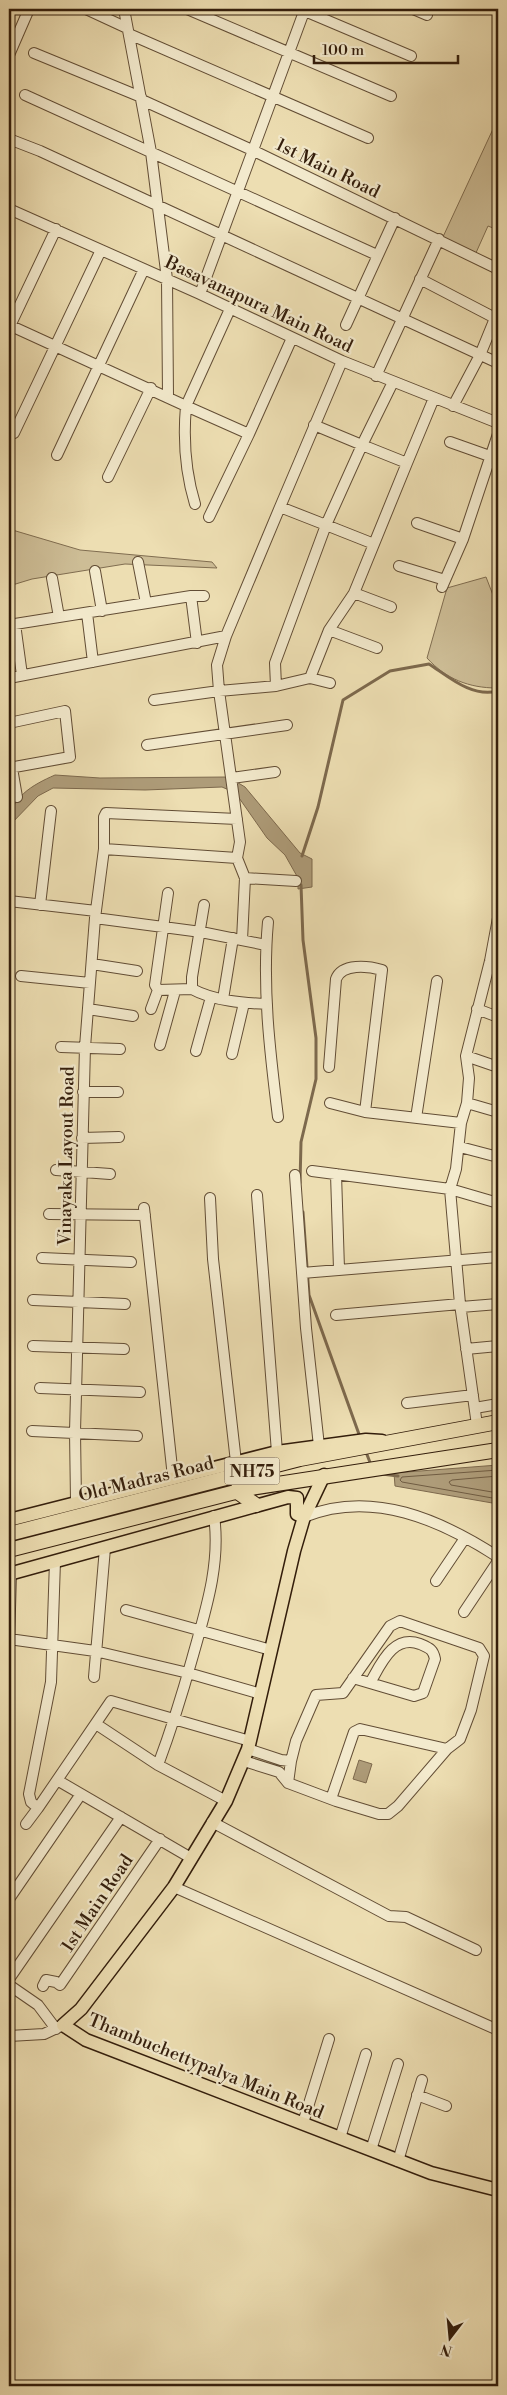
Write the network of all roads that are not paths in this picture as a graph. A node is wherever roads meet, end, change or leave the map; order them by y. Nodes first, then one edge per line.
1 (29, 9) edge
2 (86, 9) edge
3 (124, 9) edge
4 (187, 9) edge
5 (303, 9) edge
6 (413, 9) edge
7 (427, 15) dead end
8 (128, 31) junction
9 (288, 52) junction
10 (34, 53) dead end
11 (9, 55) edge
12 (411, 56) dead end
13 (25, 95) dead end
14 (272, 96) junction
15 (391, 96) dead end
16 (142, 99) junction
17 (368, 138) dead end
18 (9, 139) edge
19 (252, 150) junction
20 (151, 152) junction
21 (238, 191) junction
22 (158, 207) junction
23 (10, 212) edge
24 (395, 218) junction
25 (56, 230) junction
26 (221, 235) junction
27 (439, 239) junction
28 (101, 250) junction
29 (377, 255) junction
30 (144, 269) junction
31 (498, 269) edge
32 (167, 279) junction
33 (420, 279) junction
34 (200, 294) junction
35 (358, 297) junction
36 (230, 309) junction
37 (497, 315) edge
38 (404, 319) junction
39 (346, 325) dead end
40 (9, 326) edge
41 (292, 338) junction
42 (56, 346) junction
43 (480, 355) junction
44 (342, 361) junction
45 (498, 363) edge
46 (99, 365) junction
47 (376, 376) junction
48 (393, 382) junction
49 (150, 388) junction
50 (168, 396) junction
51 (434, 398) junction
52 (453, 405) junction
53 (186, 406) junction
54 (498, 423) edge
55 (314, 426) junction
56 (14, 433) dead end
57 (249, 434) junction
58 (498, 434) edge
59 (450, 442) dead end
60 (362, 445) junction
61 (57, 455) dead end
62 (494, 458) edge
63 (407, 463) junction
64 (108, 477) dead end
65 (195, 504) dead end
66 (280, 507) junction
67 (209, 517) dead end
68 (417, 523) dead end
69 (326, 525) junction
70 (463, 538) junction
71 (374, 544) junction
72 (138, 562) dead end
73 (399, 566) dead end
74 (95, 572) dead end
75 (52, 578) dead end
76 (354, 593) junction
77 (191, 596) junction
78 (204, 596) dead end
79 (146, 603) junction
80 (391, 607) dead end
81 (102, 611) junction
82 (86, 613) junction
83 (59, 617) junction
84 (329, 630) junction
85 (226, 636) junction
86 (13, 638) edge
87 (197, 643) junction
88 (377, 648) dead end
89 (93, 662) junction
90 (22, 675) junction
91 (9, 678) edge
92 (310, 678) junction
93 (330, 683) dead end
94 (276, 686) junction
95 (219, 691) junction
96 (154, 700) dead end
97 (9, 723) edge
98 (287, 725) dead end
99 (225, 733) junction
100 (147, 745) dead end
101 (11, 768) edge
102 (275, 772) dead end
103 (232, 778) junction
104 (17, 797) dead end
105 (51, 810) dead end
106 (237, 819) junction
107 (104, 849) junction
108 (238, 858) junction
109 (245, 878) junction
110 (296, 881) dead end
111 (168, 893) dead end
112 (9, 901) edge
113 (40, 905) junction
114 (204, 905) dead end
115 (96, 915) junction
116 (498, 918) edge
117 (268, 922) dead end
118 (163, 926) junction
119 (201, 932) junction
120 (238, 939) junction
121 (266, 945) junction
122 (494, 963) edge
123 (92, 964) junction
124 (137, 971) dead end
125 (21, 976) dead end
126 (436, 981) dead end
127 (90, 983) junction
128 (158, 990) junction
129 (192, 990) junction
130 (175, 991) junction
131 (211, 997) junction
132 (223, 998) junction
133 (244, 1004) junction
134 (267, 1004) junction
135 (88, 1009) junction
136 (151, 1009) dead end
137 (477, 1009) junction
138 (133, 1016) dead end
139 (498, 1017) edge
140 (160, 1045) dead end
141 (61, 1046) dead end
142 (84, 1047) junction
143 (120, 1049) dead end
144 (196, 1051) dead end
145 (232, 1054) dead end
146 (466, 1056) junction
147 (498, 1066) edge
148 (329, 1067) dead end
149 (83, 1092) junction
150 (118, 1092) dead end
151 (467, 1102) junction
152 (330, 1104) dead end
153 (365, 1112) junction
154 (498, 1112) edge
155 (278, 1117) dead end
156 (416, 1118) junction
157 (461, 1123) junction
158 (119, 1137) dead end
159 (82, 1138) junction
160 (460, 1147) junction
161 (498, 1157) edge
162 (56, 1170) dead end
163 (312, 1171) dead end
164 (81, 1172) junction
165 (110, 1174) dead end
166 (336, 1174) junction
167 (296, 1175) dead end
168 (450, 1189) junction
169 (257, 1195) dead end
170 (210, 1198) dead end
171 (498, 1203) edge
172 (49, 1214) dead end
173 (80, 1214) junction
174 (498, 1257) edge
175 (42, 1258) dead end
176 (456, 1259) junction
177 (80, 1261) junction
178 (132, 1262) dead end
179 (339, 1268) junction
180 (306, 1272) junction
181 (33, 1300) dead end
182 (79, 1303) junction
183 (125, 1304) dead end
184 (498, 1304) edge
185 (460, 1306) junction
186 (336, 1315) dead end
187 (33, 1346) dead end
188 (498, 1346) edge
189 (78, 1348) junction
190 (124, 1349) dead end
191 (466, 1349) junction
192 (40, 1388) dead end
193 (76, 1390) junction
194 (140, 1392) dead end
195 (473, 1395) junction
196 (407, 1403) dead end
197 (498, 1404) edge
198 (475, 1408) junction
199 (498, 1422) edge
200 (477, 1425) junction
201 (32, 1431) dead end
202 (75, 1432) junction
203 (137, 1436) dead end
204 (388, 1442) junction
205 (319, 1446) junction
206 (498, 1450) edge
207 (277, 1452) junction
208 (236, 1462) junction
209 (324, 1475) junction
210 (173, 1477) junction
211 (236, 1491) junction
212 (76, 1501) junction
213 (256, 1505) junction
214 (214, 1516) junction
215 (304, 1517) junction
216 (9, 1520) edge
217 (9, 1534) edge
218 (465, 1538) junction
219 (105, 1548) junction
220 (9, 1550) edge
221 (498, 1559) edge
222 (55, 1561) junction
223 (10, 1574) edge
224 (436, 1582) dead end
225 (126, 1610) dead end
226 (464, 1612) dead end
227 (200, 1630) junction
228 (426, 1630) junction
229 (9, 1639) edge
230 (9, 1645) edge
231 (54, 1645) junction
232 (422, 1645) junction
233 (271, 1650) junction
234 (95, 1651) junction
235 (188, 1673) junction
236 (94, 1678) dead end
237 (353, 1678) junction
238 (370, 1683) junction
239 (261, 1694) junction
240 (175, 1719) junction
241 (96, 1724) junction
242 (447, 1749) junction
243 (248, 1750) junction
244 (292, 1761) junction
245 (158, 1765) junction
246 (57, 1780) junction
247 (288, 1783) junction
248 (81, 1794) junction
249 (331, 1799) junction
250 (226, 1801) junction
251 (38, 1808) junction
252 (121, 1817) junction
253 (212, 1822) junction
254 (26, 1824) dead end
255 (160, 1839) junction
256 (191, 1858) junction
257 (174, 1888) junction
258 (9, 1898) edge
259 (476, 1950) dead end
260 (9, 1979) edge
261 (9, 1985) edge
262 (43, 1986) dead end
263 (59, 2027) junction
264 (498, 2030) edge
265 (9, 2036) edge
266 (329, 2039) dead end
267 (366, 2054) dead end
268 (398, 2064) dead end
269 (422, 2080) dead end
270 (417, 2095) junction
271 (446, 2106) dead end
272 (303, 2123) junction
273 (340, 2138) junction
274 (371, 2150) junction
275 (398, 2160) junction
276 (498, 2190) edge

1 - 11 street
2 - 8 street
3 - 8 street
4 - 9 street
5 - 9 street
5 - 12 street
6 - 7 street
8 - 14 street
8 - 16 street
9 - 14 street
9 - 15 street
10 - 16 street, 1st Main Road
13 - 20 street
14 - 17 street
14 - 19 street
16 - 19 street, 1st Main Road
16 - 20 street
18 - 22 street
19 - 21 street
19 - 24 street, 1st Main Road
20 - 21 street
20 - 22 street
21 - 26 street
21 - 29 street
22 - 26 street
22 - 32 street
23 - 25 street, Basavanapura Main Road
24 - 27 street, 1st Main Road
24 - 29 street
25 - 28 street, Basavanapura Main Road
25 - 40 street
26 - 34 street
26 - 35 street
27 - 31 street, 1st Main Road
27 - 33 street
28 - 30 street, Basavanapura Main Road
28 - 42 street
29 - 35 street
30 - 32 street, Basavanapura Main Road
30 - 46 street
32 - 34 street, Basavanapura Main Road
32 - 50 street
33 - 37 street
33 - 38 street
34 - 36 street, Basavanapura Main Road
35 - 38 street
35 - 39 street
36 - 41 street, Basavanapura Main Road
36 - 53 street
37 - 43 street
38 - 43 street
38 - 47 street
40 - 42 street
41 - 44 street, Basavanapura Main Road
41 - 57 street
42 - 46 street
42 - 56 street
43 - 45 street
43 - 52 street
44 - 47 street, Basavanapura Main Road
44 - 55 street
46 - 49 street
46 - 61 street
47 - 48 street, Basavanapura Main Road
48 - 51 street, Basavanapura Main Road
48 - 60 street
49 - 50 street
49 - 64 street
50 - 53 street
51 - 52 street, Basavanapura Main Road
51 - 63 street
52 - 54 street, Basavanapura Main Road
53 - 57 street
53 - 65 street
55 - 60 street
55 - 66 street
57 - 67 street
58 - 62 street
59 - 62 street
60 - 63 street
60 - 69 street
62 - 70 street
63 - 71 street
66 - 69 street
66 - 85 street
68 - 70 street
69 - 71 street
69 - 94 street
70 - 73 street
71 - 76 street
72 - 79 street
74 - 81 street
75 - 83 street
76 - 80 street
76 - 84 street
77 - 78 street
77 - 79 street
77 - 87 street
79 - 81 street
81 - 82 street
82 - 83 street
82 - 89 street
83 - 86 street
84 - 88 street
84 - 92 street
85 - 87 street
85 - 95 street
86 - 90 street
87 - 89 street
89 - 90 street
90 - 91 street
92 - 93 street
92 - 94 street
94 - 95 street
95 - 96 street
95 - 99 street
97 - 101 street
98 - 99 street
99 - 100 street
99 - 103 street
101 - 104 street
102 - 103 street
103 - 106 street
105 - 113 street
106 - 107 street, Vinayaka Layout Road
106 - 108 street
107 - 108 street
107 - 115 street, Vinayaka Layout Road
108 - 109 street
109 - 110 street
109 - 120 street
111 - 118 street
112 - 113 street
113 - 115 street
114 - 119 street
115 - 118 street
115 - 123 street, Vinayaka Layout Road
116 - 122 street
117 - 121 street
118 - 119 street
118 - 128 street
119 - 120 street
119 - 129 street
120 - 121 street
120 - 132 street
121 - 134 street
122 - 137 street
123 - 124 street
123 - 127 street, Vinayaka Layout Road
125 - 127 street
126 - 156 street
127 - 135 street, Vinayaka Layout Road
128 - 130 street
128 - 136 street
129 - 130 street
129 - 131 street
130 - 140 street
131 - 132 street
131 - 144 street
132 - 133 street
133 - 134 street
133 - 145 street
134 - 155 street
135 - 138 street
135 - 142 street, Vinayaka Layout Road
137 - 139 street
137 - 146 street
141 - 142 street
142 - 143 street
142 - 149 street, Vinayaka Layout Road
146 - 147 street
146 - 151 street
148 - 153 street
149 - 150 street
149 - 159 street, Vinayaka Layout Road
151 - 154 street
151 - 157 street
152 - 153 street
153 - 156 street
156 - 157 street
157 - 160 street
158 - 159 street
159 - 164 street, Vinayaka Layout Road
160 - 161 street
160 - 168 street
162 - 164 street
163 - 166 street
164 - 165 street
164 - 173 street, Vinayaka Layout Road
166 - 168 street
166 - 179 street
167 - 180 street
168 - 171 street
168 - 176 street
169 - 207 street
170 - 208 street
172 - 173 street
173 - 177 street, Vinayaka Layout Road
173 - 210 street
174 - 176 street
175 - 177 street
176 - 179 street
176 - 185 street
177 - 178 street
177 - 182 street, Vinayaka Layout Road
179 - 180 street
180 - 205 street
181 - 182 street
182 - 183 street
182 - 189 street, Vinayaka Layout Road
184 - 185 street
185 - 186 street
185 - 191 street
187 - 189 street
188 - 191 street
189 - 190 street
189 - 193 street, Vinayaka Layout Road
191 - 195 street
192 - 193 street
193 - 194 street
193 - 202 street, Vinayaka Layout Road
195 - 196 street
195 - 198 street
197 - 198 street
198 - 200 street
199 - 200 highway, Old Madras Road / NH75
200 - 204 highway, Old Madras Road / NH75
201 - 202 street
202 - 203 street
202 - 212 street, Vinayaka Layout Road
204 - 205 main road
204 - 217 highway, Old Madras Road / NH75
205 - 207 main road
206 - 209 highway, Old Madras Road / NH75
207 - 208 main road
208 - 210 main road
209 - 211 highway, Old Madras Road / NH75
209 - 215 main road, Thambuchettypalya Main Road
210 - 212 main road
211 - 213 highway
211 - 220 highway, Old Madras Road / NH75
212 - 216 main road
213 - 214 main road
213 - 215 main road
214 - 219 main road
214 - 227 street
215 - 218 street
215 - 233 main road, Thambuchettypalya Main Road
218 - 221 street
218 - 224 street
219 - 222 main road
219 - 234 street
221 - 226 street
222 - 223 main road
222 - 231 street
223 - 229 street
225 - 227 street
227 - 233 street
227 - 235 street
228 - 232 street
228 - 237 street
228 - 242 street
229 - 230 street
229 - 231 street
231 - 234 street
231 - 251 street
232 - 238 street
232 - 238 street
233 - 239 main road, Thambuchettypalya Main Road
234 - 235 street
234 - 236 street
235 - 239 street
235 - 240 street
237 - 238 street
237 - 244 street
239 - 243 main road, Thambuchettypalya Main Road
240 - 241 street
240 - 243 street
240 - 245 street
241 - 245 street
241 - 246 street
242 - 249 street
242 - 249 street
243 - 244 street
243 - 247 street
243 - 250 main road, Thambuchettypalya Main Road
244 - 247 street
245 - 250 street
246 - 248 street
246 - 251 street
247 - 249 street
248 - 252 street
248 - 258 street
250 - 253 main road, Thambuchettypalya Main Road
251 - 254 street
252 - 255 street
252 - 260 street
253 - 256 main road, Thambuchettypalya Main Road
253 - 259 street
255 - 256 street
255 - 262 street, 1st Main Road
256 - 257 main road, Thambuchettypalya Main Road
257 - 263 main road, Thambuchettypalya Main Road
257 - 264 street
261 - 263 street
263 - 265 street
263 - 272 main road, Thambuchettypalya Main Road
266 - 272 street
267 - 273 street
268 - 274 street
269 - 270 street
270 - 271 street
270 - 275 street
272 - 273 main road, Thambuchettypalya Main Road
273 - 274 main road, Thambuchettypalya Main Road
274 - 275 main road, Thambuchettypalya Main Road
275 - 276 main road, Thambuchettypalya Main Road

